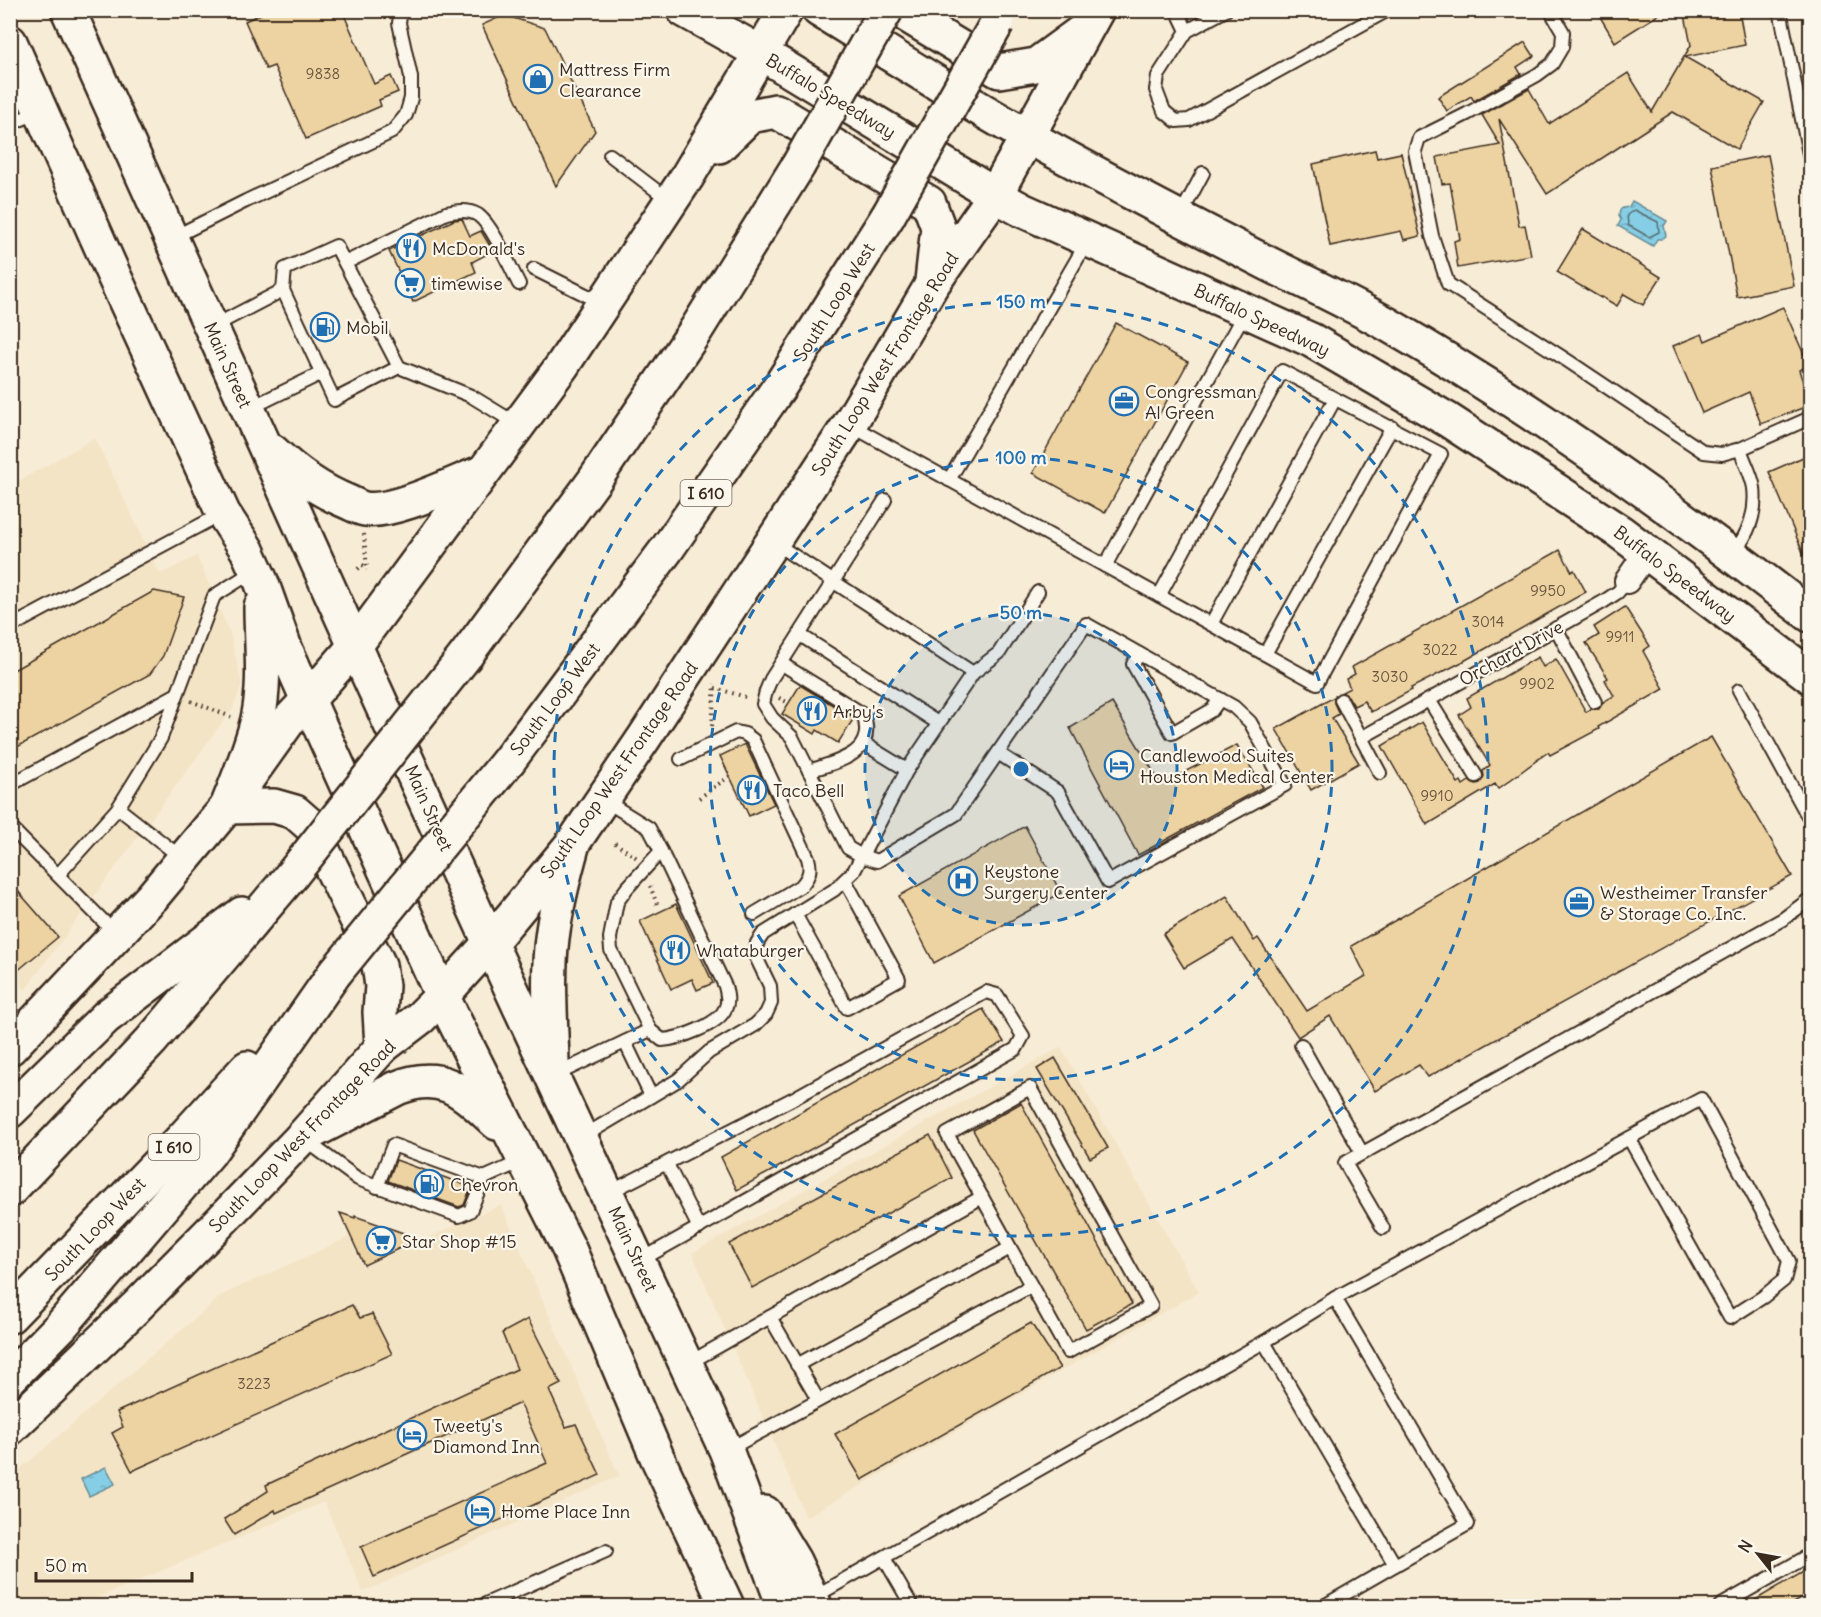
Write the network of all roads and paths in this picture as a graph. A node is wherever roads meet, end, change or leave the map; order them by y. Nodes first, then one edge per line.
1 (68, 10) edge
2 (401, 10) edge
3 (684, 10) edge
4 (786, 10) edge
5 (819, 10) edge
6 (886, 10) edge
7 (898, 10) edge
8 (1177, 10) edge
9 (1226, 10) edge
10 (1388, 10) edge
11 (1550, 10) edge
12 (1780, 10) edge
13 (1001, 17) edge
14 (1093, 19) edge
15 (1187, 31) junction
16 (10, 42) edge
17 (761, 53) junction
18 (42, 111) junction
19 (10, 124) edge
20 (1028, 137) junction
21 (610, 155) dead end
22 (1810, 159) edge
23 (1203, 173) dead end
24 (679, 189) junction
25 (994, 195) junction
26 (1179, 217) junction
27 (171, 238) junction
28 (1088, 240) junction
29 (345, 263) junction
30 (534, 269) dead end
31 (519, 284) dead end
32 (931, 286) junction
33 (283, 290) junction
34 (1334, 295) junction
35 (603, 304) junction
36 (1245, 310) junction
37 (211, 327) junction
38 (1311, 340) junction
39 (399, 368) junction
40 (321, 373) junction
41 (1335, 399) junction
42 (248, 409) junction
43 (1810, 418) edge
44 (849, 424) junction
45 (518, 425) junction
46 (1392, 427) junction
47 (263, 442) junction
48 (1740, 449) junction
49 (483, 472) junction
50 (949, 480) junction
51 (1648, 493) junction
52 (885, 500) dead end
53 (223, 513) junction
54 (364, 532) dead end
55 (1620, 532) junction
56 (772, 542) junction
57 (1647, 552) junction
58 (1732, 554) junction
59 (1106, 566) junction
60 (358, 569) dead end
61 (259, 576) junction
62 (1627, 581) joint
63 (833, 582) junction
64 (1038, 592) dead end
65 (1159, 596) junction
66 (1810, 615) edge
67 (1211, 624) junction
68 (10, 627) edge
69 (1556, 628) junction
70 (800, 635) junction
71 (355, 646) junction
72 (1139, 654) junction
73 (1265, 654) junction
74 (782, 664) junction
75 (973, 673) junction
76 (1810, 676) edge
77 (715, 684) dead end
78 (1739, 690) dead end
79 (177, 694) junction
80 (1220, 699) junction
81 (308, 700) junction
82 (1341, 700) dead end
83 (1429, 700) junction
84 (1595, 702) dead end
85 (233, 718) dead end
86 (938, 723) junction
87 (1361, 738) junction
88 (863, 743) junction
89 (711, 744) junction
90 (998, 753) junction
91 (681, 759) dead end
92 (907, 770) junction
93 (809, 771) junction
94 (1380, 773) dead end
95 (730, 776) dead end
96 (1476, 776) dead end
97 (10, 785) edge
98 (699, 798) dead end
99 (603, 800) junction
100 (226, 807) junction
101 (118, 808) junction
102 (1810, 820) edge
103 (10, 827) edge
104 (573, 843) junction
105 (661, 851) junction
106 (862, 856) junction
107 (183, 860) junction
108 (58, 875) junction
109 (291, 876) junction
110 (845, 880) junction
111 (1810, 899) edge
112 (754, 914) dead end
113 (795, 914) junction
114 (117, 935) junction
115 (490, 943) junction
116 (334, 974) junction
117 (442, 996) junction
118 (650, 1030) junction
119 (18, 1035) edge
120 (625, 1042) junction
121 (1301, 1045) dead end
122 (382, 1047) junction
123 (552, 1076) junction
124 (651, 1096) junction
125 (10, 1111) edge
126 (302, 1137) junction
127 (581, 1137) junction
128 (1629, 1138) junction
129 (519, 1149) junction
130 (1362, 1153) junction
131 (667, 1164) junction
132 (484, 1178) junction
133 (378, 1187) junction
134 (10, 1190) edge
135 (607, 1193) junction
136 (982, 1197) junction
137 (699, 1228) junction
138 (1383, 1228) dead end
139 (1010, 1248) junction
140 (639, 1261) junction
141 (1031, 1286) junction
142 (1335, 1298) junction
143 (10, 1316) edge
144 (770, 1317) junction
145 (1264, 1342) junction
146 (686, 1364) junction
147 (798, 1365) junction
148 (10, 1378) edge
149 (818, 1400) junction
150 (10, 1428) edge
151 (726, 1450) junction
152 (657, 1457) junction
153 (606, 1551) dead end
154 (1810, 1555) edge
155 (884, 1558) junction
156 (1395, 1565) junction
157 (803, 1604) edge
158 (481, 1606) edge
159 (705, 1606) edge
160 (727, 1606) edge
161 (912, 1606) edge
162 (1324, 1606) edge
163 (1720, 1606) edge

1 - 27 main road, Main Street
2 - 27 lane
3 - 17 main road, Buffalo Speedway
4 - 17 main road
5 - 20 main road
6 - 109 main road, bridge
7 - 14 main road
8 - 15 lane
9 - 15 lane
10 - 15 lane
11 - 48 lane
12 - 22 lane
13 - 116 main road, South Loop West / I 610, bridge
14 - 20 main road, South Loop West Frontage Road
16 - 18 main road
17 - 24 main road
17 - 25 main road, Buffalo Speedway
18 - 19 lane
18 - 53 main road
20 - 25 main road, South Loop West Frontage Road
20 - 26 main road
21 - 24 lane
23 - 26 lane
24 - 32 main road
24 - 35 main road
25 - 28 main road, Buffalo Speedway
25 - 32 main road, South Loop West Frontage Road
26 - 34 main road
27 - 37 main road, Main Street
28 - 36 main road, Buffalo Speedway
28 - 50 lane
29 - 31 lane
29 - 33 lane
29 - 39 lane
30 - 35 lane
32 - 44 main road, South Loop West Frontage Road
33 - 37 lane
33 - 40 lane
34 - 38 main road
34 - 51 main road
35 - 45 main road
36 - 38 main road, Buffalo Speedway
36 - 59 lane
37 - 42 main road, Main Street
38 - 55 main road, Buffalo Speedway
39 - 40 lane
39 - 45 lane
40 - 42 lane
41 - 46 lane
41 - 65 lane
41 - 67 lane
42 - 47 main road, Main Street
43 - 48 lane
44 - 50 lane
44 - 56 main road, South Loop West Frontage Road
45 - 49 main road
46 - 73 lane
46 - 73 lane
47 - 49 main road
47 - 71 main road, Main Street
48 - 58 lane
49 - 71 main road
50 - 59 lane
51 - 55 main road
51 - 58 main road
52 - 63 lane
53 - 61 main road
53 - 68 lane
54 - 60 path
55 - 57 main road, Buffalo Speedway
56 - 63 lane
56 - 99 main road, South Loop West Frontage Road
57 - 62 street, Orchard Drive
57 - 76 main road, Buffalo Speedway
58 - 66 main road
59 - 65 lane
61 - 79 lane
61 - 81 main road
61 - 100 main road
62 - 69 lane, Orchard Drive
63 - 70 lane
63 - 75 lane
64 - 75 lane
65 - 67 lane
67 - 73 lane
69 - 83 lane, Orchard Drive
69 - 84 lane
70 - 74 lane
70 - 86 lane
71 - 81 main road
71 - 115 main road, Main Street
72 - 80 lane
72 - 80 lane
72 - 90 lane
74 - 88 lane
74 - 93 lane
75 - 86 lane
77 - 89 path
78 - 102 lane
79 - 85 path
79 - 97 lane
79 - 101 lane
80 - 90 lane
81 - 100 main road
81 - 117 main road
82 - 87 lane
83 - 87 lane, Orchard Drive
83 - 96 lane
86 - 92 lane
87 - 94 lane
88 - 92 lane
88 - 93 lane
89 - 91 lane
89 - 112 lane
90 - 106 lane
92 - 106 lane
93 - 106 lane
95 - 98 path
99 - 104 main road, South Loop West Frontage Road
99 - 105 lane
100 - 107 main road
100 - 122 main road
101 - 107 lane
101 - 108 lane
103 - 108 lane
104 - 115 main road, South Loop West Frontage Road
104 - 123 main road
105 - 118 lane
105 - 118 lane
106 - 110 lane
107 - 114 main road
108 - 114 lane
109 - 125 main road
109 - 134 main road
110 - 113 lane
110 - 113 lane
111 - 130 lane
113 - 124 lane
114 - 119 main road
115 - 117 main road, South Loop West Frontage Road
115 - 123 main road, Main Street
116 - 143 main road, South Loop West / I 610
116 - 148 main road
117 - 122 main road, South Loop West Frontage Road
117 - 129 main road
118 - 120 lane
120 - 123 lane
120 - 124 lane
121 - 130 lane
122 - 126 main road, South Loop West Frontage Road
123 - 127 main road, Main Street
124 - 127 lane
126 - 129 main road
126 - 133 lane
126 - 150 main road, South Loop West Frontage Road
127 - 135 main road, Main Street
128 - 128 lane
128 - 142 lane
129 - 132 lane
129 - 152 main road
130 - 138 lane
131 - 135 lane
131 - 137 lane
131 - 137 lane
132 - 133 lane
132 - 133 lane
135 - 140 main road, Main Street
136 - 139 lane
136 - 141 lane
136 - 144 lane
137 - 140 lane
139 - 141 lane
139 - 147 lane
140 - 146 main road, Main Street
141 - 149 lane
142 - 145 lane
142 - 156 lane
144 - 146 lane
144 - 147 lane
145 - 155 lane
145 - 156 lane
146 - 151 main road, Main Street
147 - 149 lane
149 - 151 lane
151 - 157 main road, Main Street
152 - 159 main road
152 - 160 main road
153 - 158 lane
154 - 163 lane
155 - 157 lane
155 - 161 lane
156 - 162 lane

